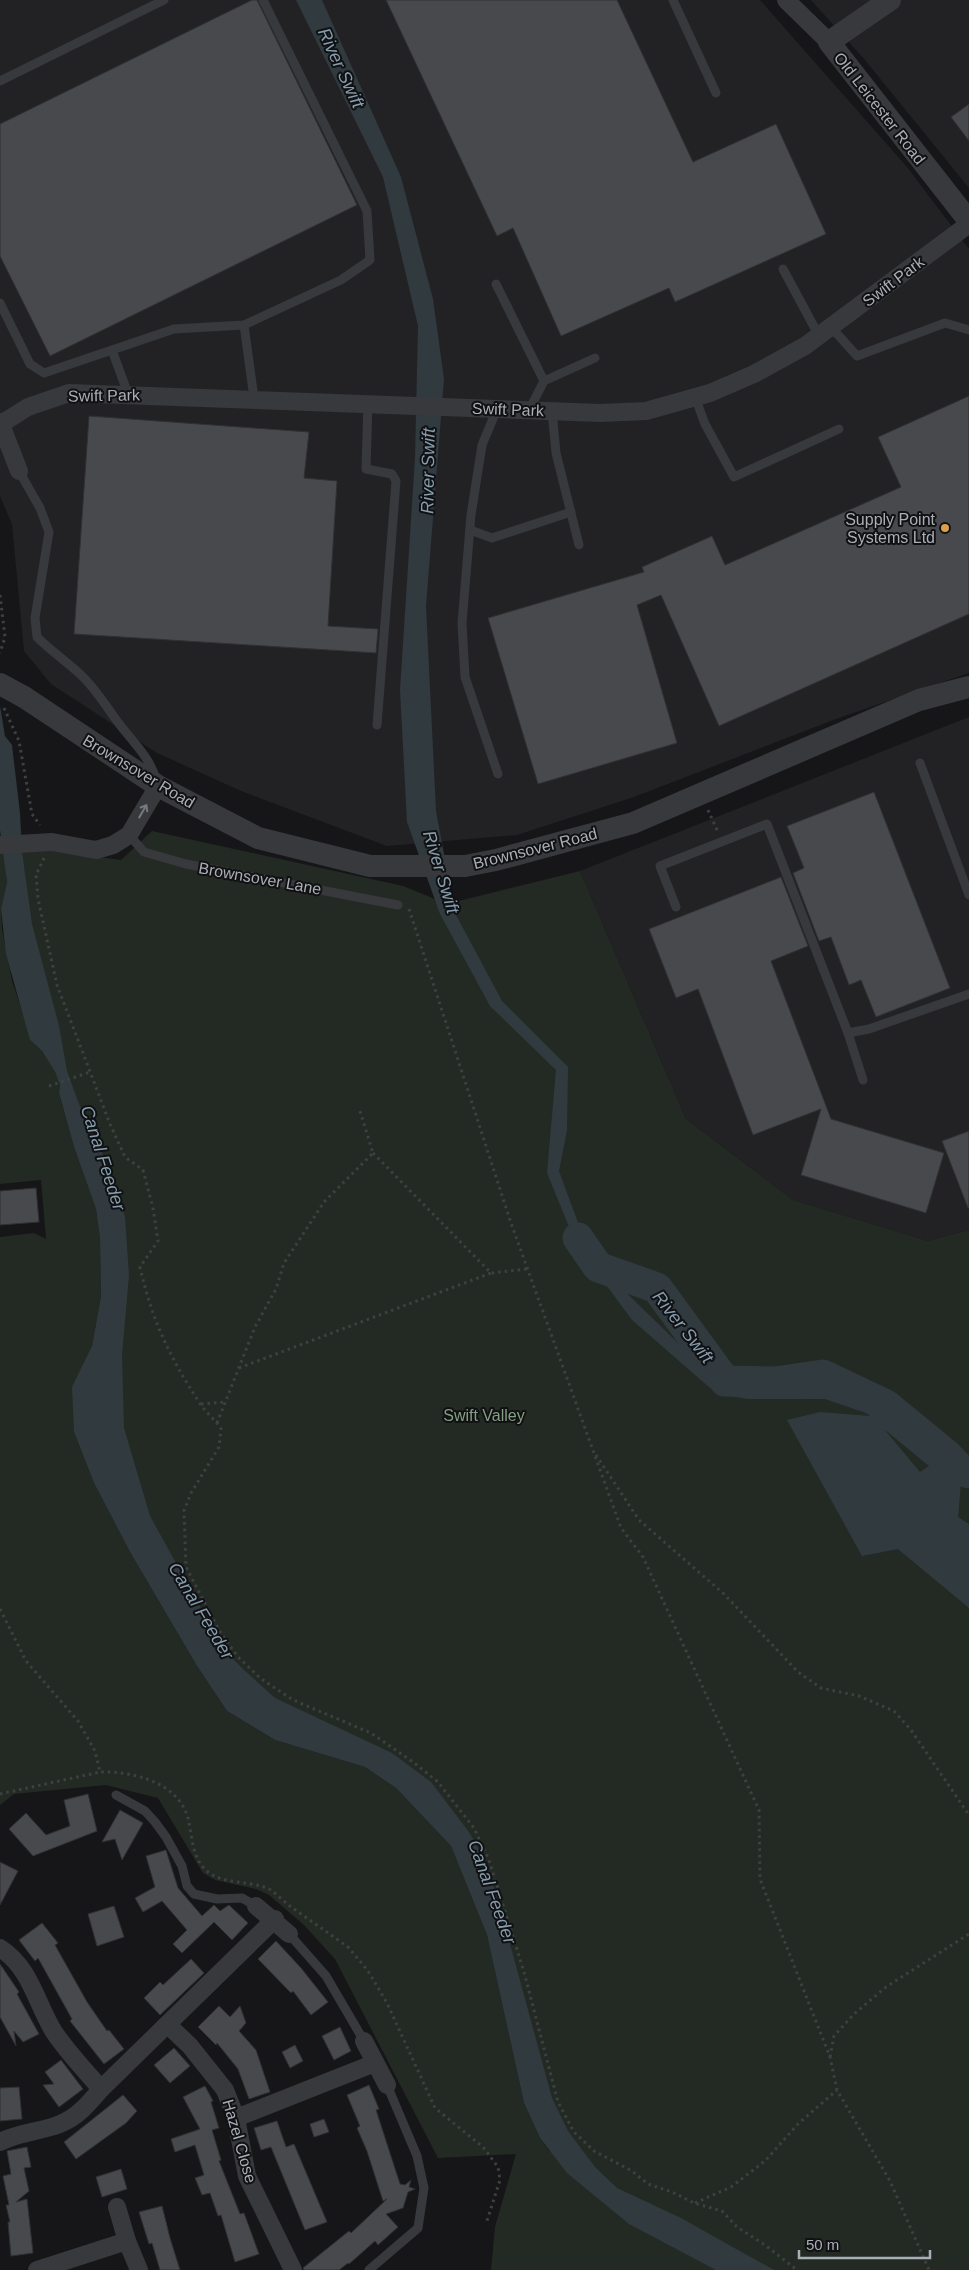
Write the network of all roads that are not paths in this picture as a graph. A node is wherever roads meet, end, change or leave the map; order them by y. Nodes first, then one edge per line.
1 (164, 0) edge
2 (263, 0) edge
3 (673, 0) edge
4 (786, 0) edge
5 (890, 0) edge
6 (829, 42) junction
7 (0, 81) edge
8 (716, 93) dead end
9 (969, 222) edge
10 (783, 269) dead end
11 (496, 284) dead end
12 (0, 303) edge
13 (244, 325) junction
14 (969, 330) edge
15 (825, 331) junction
16 (112, 350) junction
17 (595, 358) dead end
18 (544, 381) junction
19 (128, 394) junction
20 (695, 397) junction
21 (254, 398) junction
22 (368, 403) junction
23 (495, 408) junction
24 (529, 410) junction
25 (552, 411) junction
26 (1, 423) edge
27 (839, 429) dead end
28 (19, 471) joint
29 (571, 512) junction
30 (470, 530) junction
31 (579, 544) dead end
32 (969, 687) edge
33 (9, 694) edge
34 (377, 725) dead end
35 (920, 764) dead end
36 (498, 774) dead end
37 (158, 786) junction
38 (129, 836) junction
39 (0, 845) edge
40 (969, 895) edge
41 (398, 905) road end
42 (676, 907) dead end
43 (969, 994) edge
44 (848, 1034) junction
45 (863, 1080) dead end
46 (116, 1795) dead end
47 (256, 1906) joint
48 (275, 1920) junction
49 (289, 1934) joint
50 (0, 1948) edge
51 (168, 2025) junction
52 (364, 2041) joint
53 (375, 2063) junction
54 (387, 2085) joint
55 (101, 2089) junction
56 (236, 2118) junction
57 (0, 2142) edge
58 (116, 2207) dead end
59 (127, 2241) junction
60 (37, 2270) edge
61 (139, 2270) edge
62 (292, 2270) edge
63 (369, 2270) edge

1 - 7 lane
2 - 13 lane
3 - 8 lane
4 - 6 street, Old Leicester Road
5 - 6 street
6 - 9 street, Old Leicester Road
9 - 15 street, Swift Park
10 - 15 lane
11 - 18 lane
12 - 16 lane
13 - 16 lane
13 - 21 lane
14 - 15 lane
15 - 20 street, Swift Park
16 - 19 lane
17 - 18 lane
18 - 24 lane
19 - 21 street, Swift Park
19 - 26 street, Swift Park
20 - 25 street, Swift Park
20 - 27 lane
21 - 22 street, Swift Park
22 - 23 street, Swift Park
22 - 34 lane
23 - 24 street, Swift Park
23 - 30 lane
24 - 25 street, Swift Park
25 - 29 lane
26 - 28 street
28 - 37 lane
29 - 30 lane
29 - 31 lane
30 - 36 lane
32 - 37 street, Brownsover Road
33 - 37 street, Brownsover Road
35 - 40 lane
38 -> 37 street
38 - 39 street
38 - 41 lane, Brownsover Lane
42 - 44 lane
43 - 44 lane
44 - 45 lane
46 - 47 lane
47 - 48 street
48 - 49 street
48 - 51 street
49 - 52 lane
50 - 55 street
51 - 55 street
51 - 56 street, Hazel Close
52 - 53 street
53 - 54 street
53 - 56 street
54 - 63 lane
55 - 57 street
56 - 62 street, Hazel Close
58 - 59 street
59 - 60 street
59 - 61 street

